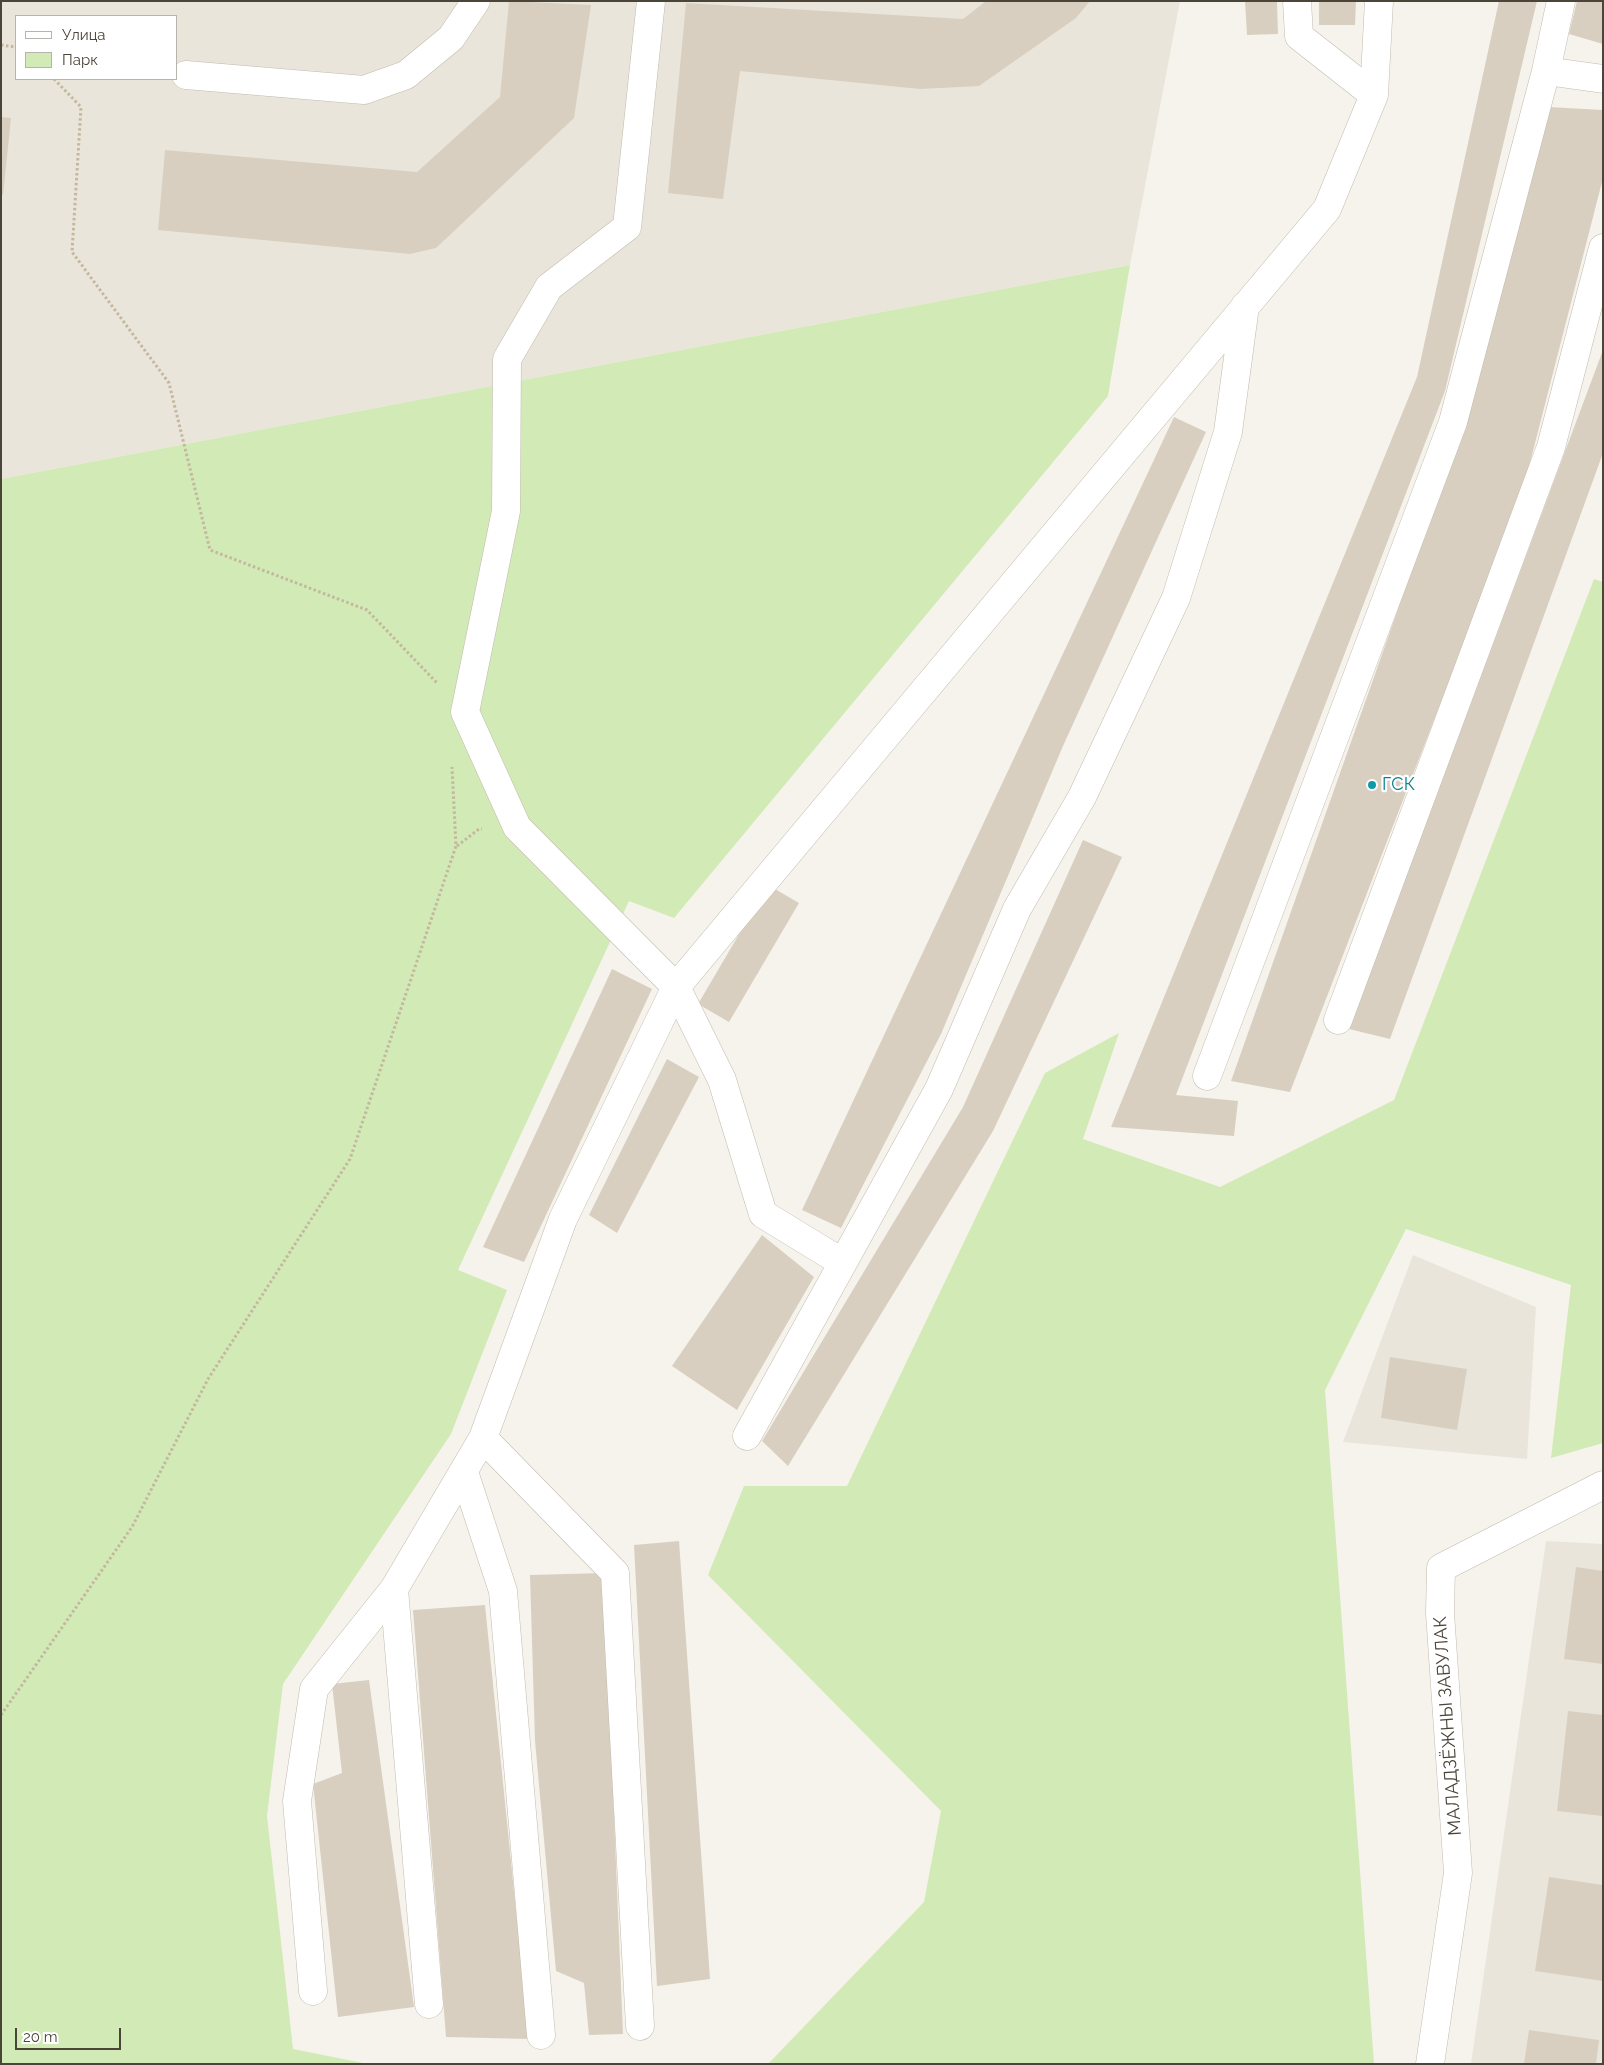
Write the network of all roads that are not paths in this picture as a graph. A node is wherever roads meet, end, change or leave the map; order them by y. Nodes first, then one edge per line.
1 (476, 1) edge
2 (651, 1) edge
3 (1297, 1) edge
4 (1379, 1) edge
5 (1561, 1) edge
6 (1546, 71) junction
7 (186, 75) dead end
8 (1603, 79) edge
9 (1374, 95) junction
10 (1603, 248) edge
11 (1245, 306) junction
12 (676, 988) junction
13 (1338, 1020) dead end
14 (1207, 1076) dead end
15 (843, 1263) junction
16 (747, 1436) dead end
17 (483, 1438) junction
18 (464, 1472) junction
19 (1603, 1485) edge
20 (394, 1589) junction
21 (313, 1991) dead end
22 (429, 2004) dead end
23 (640, 2026) dead end
24 (541, 2034) dead end
25 (1430, 2064) edge

1 - 7 street
2 - 12 street
3 - 9 street
4 - 9 street
5 - 6 street
6 - 8 street
6 - 14 street
9 - 11 street
10 - 13 street
11 - 12 street
11 - 15 street
12 - 15 street
12 - 17 street
15 - 16 street
17 - 18 street
17 - 23 street
18 - 20 street
18 - 24 street
19 - 25 street, МАЛАДЗЁЖНЫ ЗАВУЛАК
20 - 21 street
20 - 22 street

